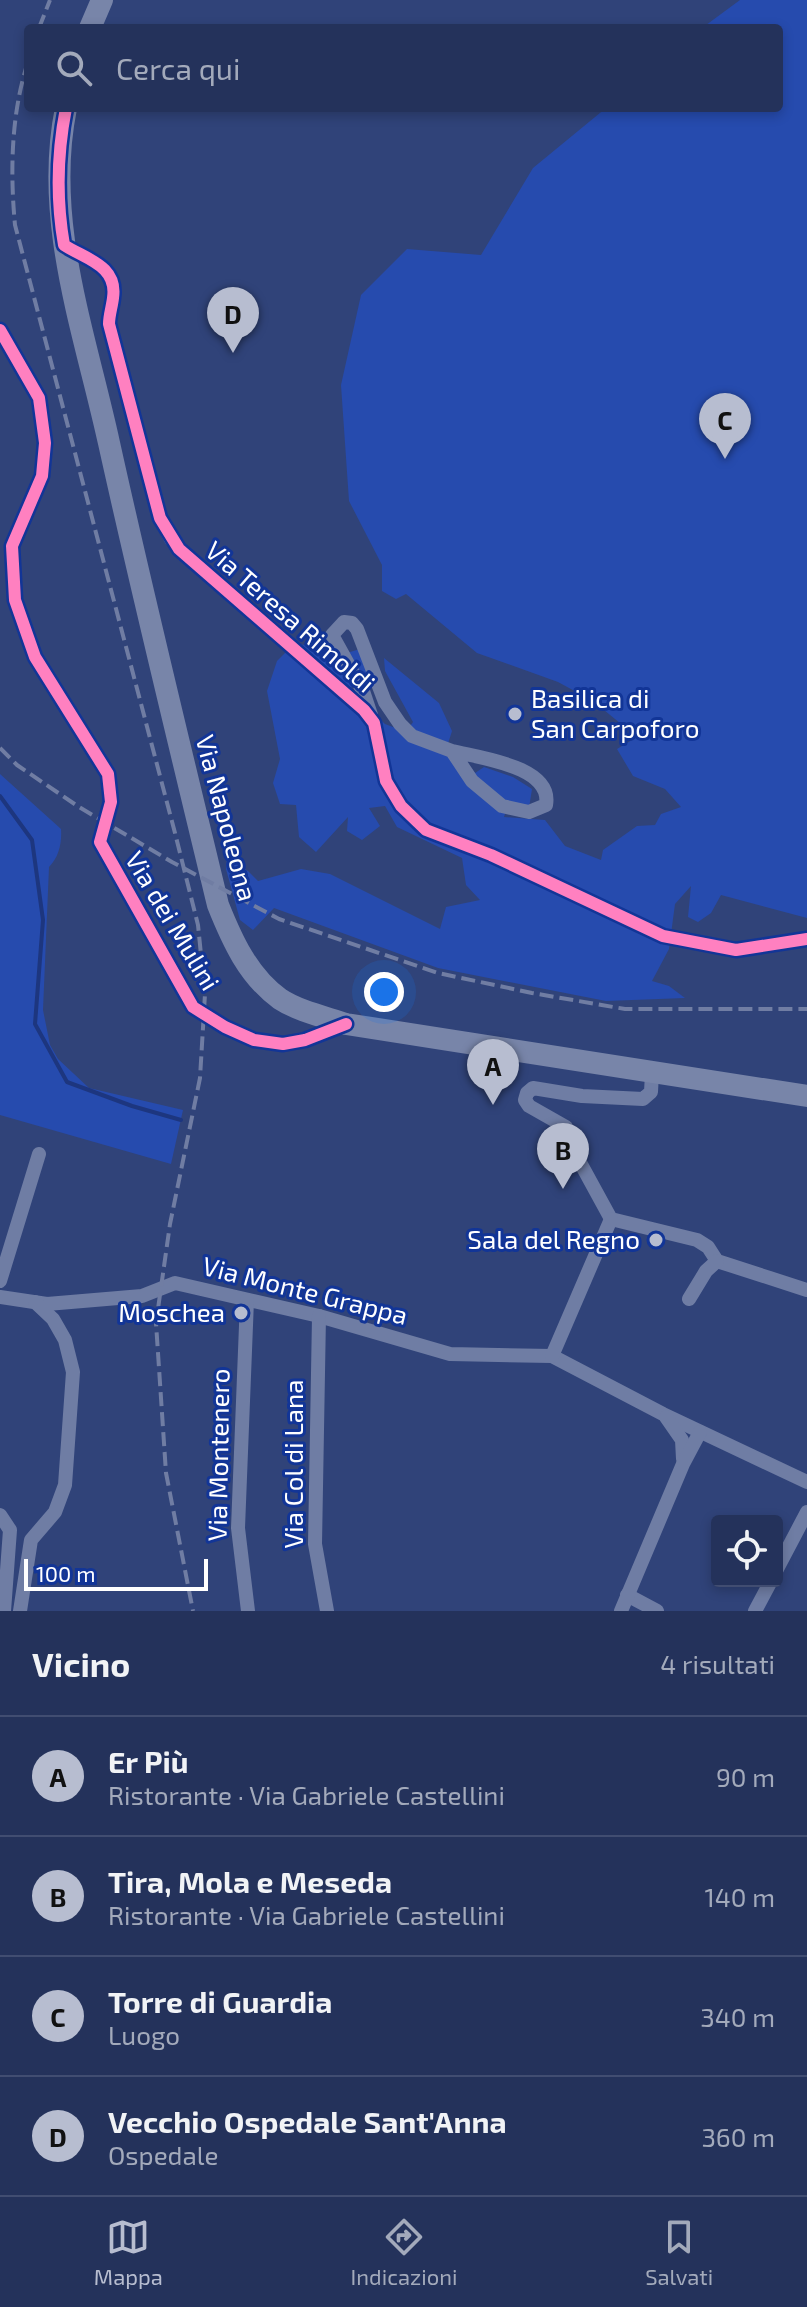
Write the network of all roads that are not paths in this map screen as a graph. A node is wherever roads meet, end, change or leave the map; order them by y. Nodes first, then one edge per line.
1 (102, 0) edge
2 (92, 24) edge
3 (65, 112) edge
4 (64, 245) junction
5 (0, 330) edge
6 (374, 723) junction
7 (452, 751) junction
8 (106, 816) tunnel mouth
9 (100, 842) tunnel mouth
10 (807, 939) edge
11 (346, 1024) junction
12 (652, 1073) junction
13 (807, 1096) edge
14 (39, 1154) dead end
15 (611, 1219) junction
16 (717, 1261) junction
17 (0, 1281) edge
18 (807, 1290) edge
19 (0, 1297) edge
20 (689, 1299) dead end
21 (247, 1300) junction
22 (35, 1302) junction
23 (319, 1316) junction
24 (552, 1356) junction
25 (663, 1414) junction
26 (700, 1432) junction
27 (683, 1464) junction
28 (807, 1482) edge
29 (807, 1512) edge
30 (0, 1515) edge
31 (783, 1558) edge
32 (768, 1587) edge
33 (627, 1595) junction
34 (4, 1611) edge
35 (20, 1611) edge
36 (248, 1611) edge
37 (327, 1611) edge
38 (621, 1611) edge
39 (657, 1611) edge
40 (755, 1611) edge

1 - 2 main road
3 - 4 main road, Via Napoleona
4 - 6 street, Via Teresa Rimoldi
4 - 11 main road, Via Napoleona
5 - 8 street
6 - 7 street
6 - 10 street, Via Teresa Rimoldi
7 - 7 street
9 - 11 street, Via dei Mulini
11 - 12 main road, Via Napoleona
12 - 13 main road, Via Napoleona
12 - 15 street
14 - 17 street
15 - 16 street
15 - 24 street
16 - 18 street
16 - 20 street
19 - 22 street, Via Monte Grappa
21 - 22 street, Via Monte Grappa
21 - 23 street, Via Monte Grappa
21 - 36 street, Via Montenero
22 - 35 street
23 - 24 street, Via Monte Grappa
23 - 37 street, Via Col di Lana
24 - 25 street
25 - 26 street
25 - 27 street
26 - 27 street
26 - 28 street
27 - 33 street
29 - 31 street
30 - 34 street
32 - 40 street
33 - 38 street
33 - 39 street

